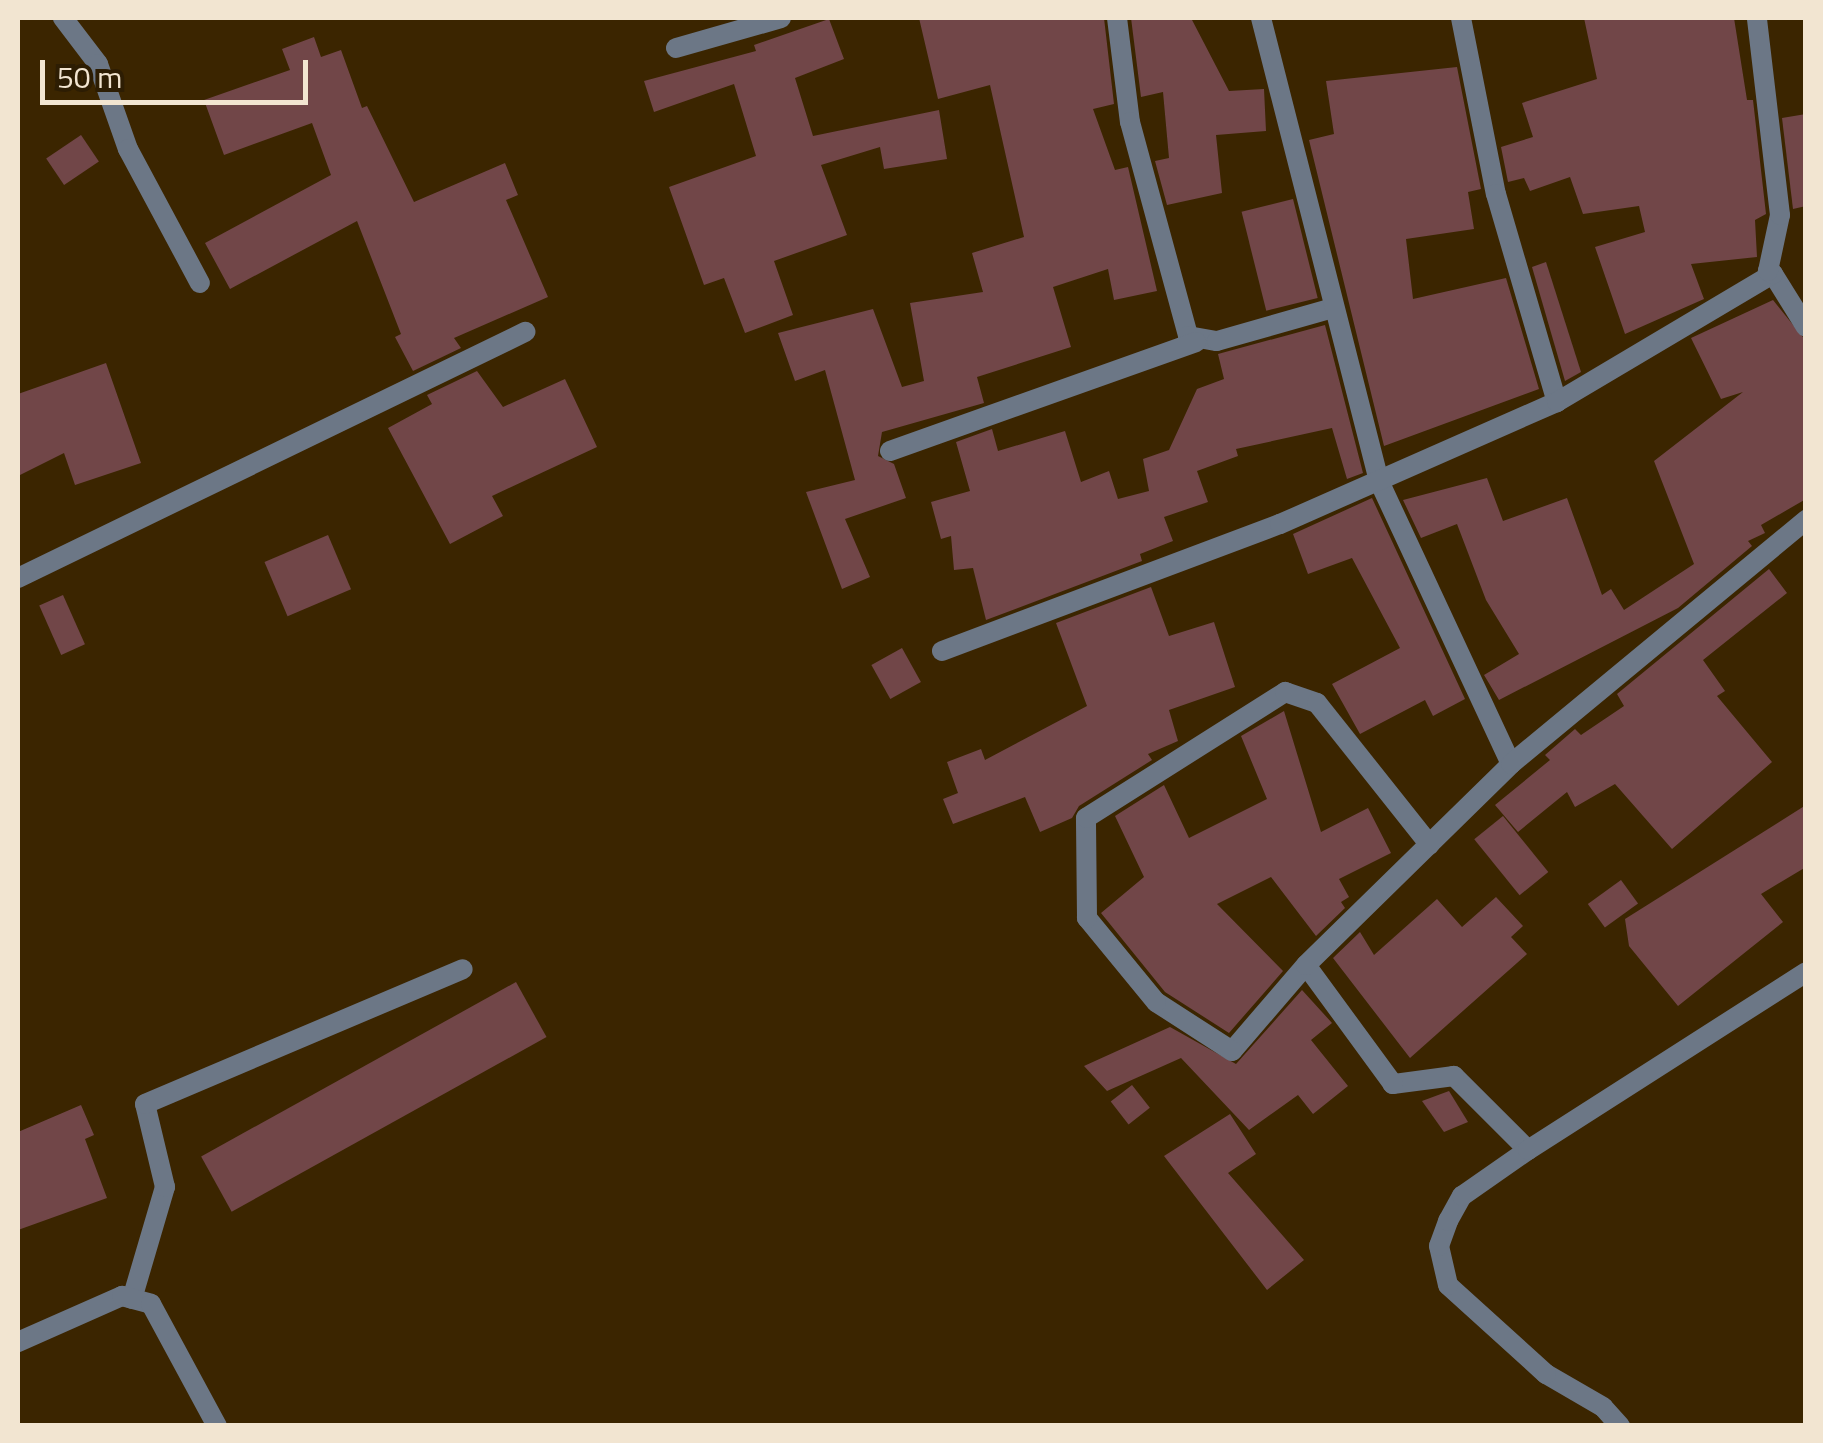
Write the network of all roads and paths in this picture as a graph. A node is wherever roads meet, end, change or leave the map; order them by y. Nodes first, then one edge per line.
1 (63, 18) edge
2 (781, 18) edge
3 (1117, 18) edge
4 (1260, 18) edge
5 (1461, 18) edge
6 (1757, 18) edge
7 (676, 48) dead end
8 (1773, 274) junction
9 (200, 284) dead end
10 (1333, 308) junction
11 (1806, 327) edge
12 (524, 332) dead end
13 (1196, 342) junction
14 (1557, 402) junction
15 (890, 451) dead end
16 (1380, 481) junction
17 (1806, 520) edge
18 (18, 578) edge
19 (942, 651) dead end
20 (1511, 764) junction
21 (1430, 844) junction
22 (1306, 964) junction
23 (463, 969) dead end
24 (1806, 972) edge
25 (1528, 1150) junction
26 (132, 1298) junction
27 (18, 1342) edge
28 (217, 1426) edge
29 (1620, 1426) edge

1 - 9 street
2 - 7 street
3 - 13 street
4 - 10 street
5 - 14 street
6 - 8 street
8 - 11 street
8 - 14 street
10 - 13 street
10 - 16 street
12 - 18 street
13 - 15 street
14 - 16 street
16 - 19 street
16 - 20 street
17 - 20 street
20 - 21 street
21 - 22 street
21 - 22 street
22 - 25 street
23 - 26 street
24 - 25 street
25 - 29 street
26 - 27 street
26 - 28 street

